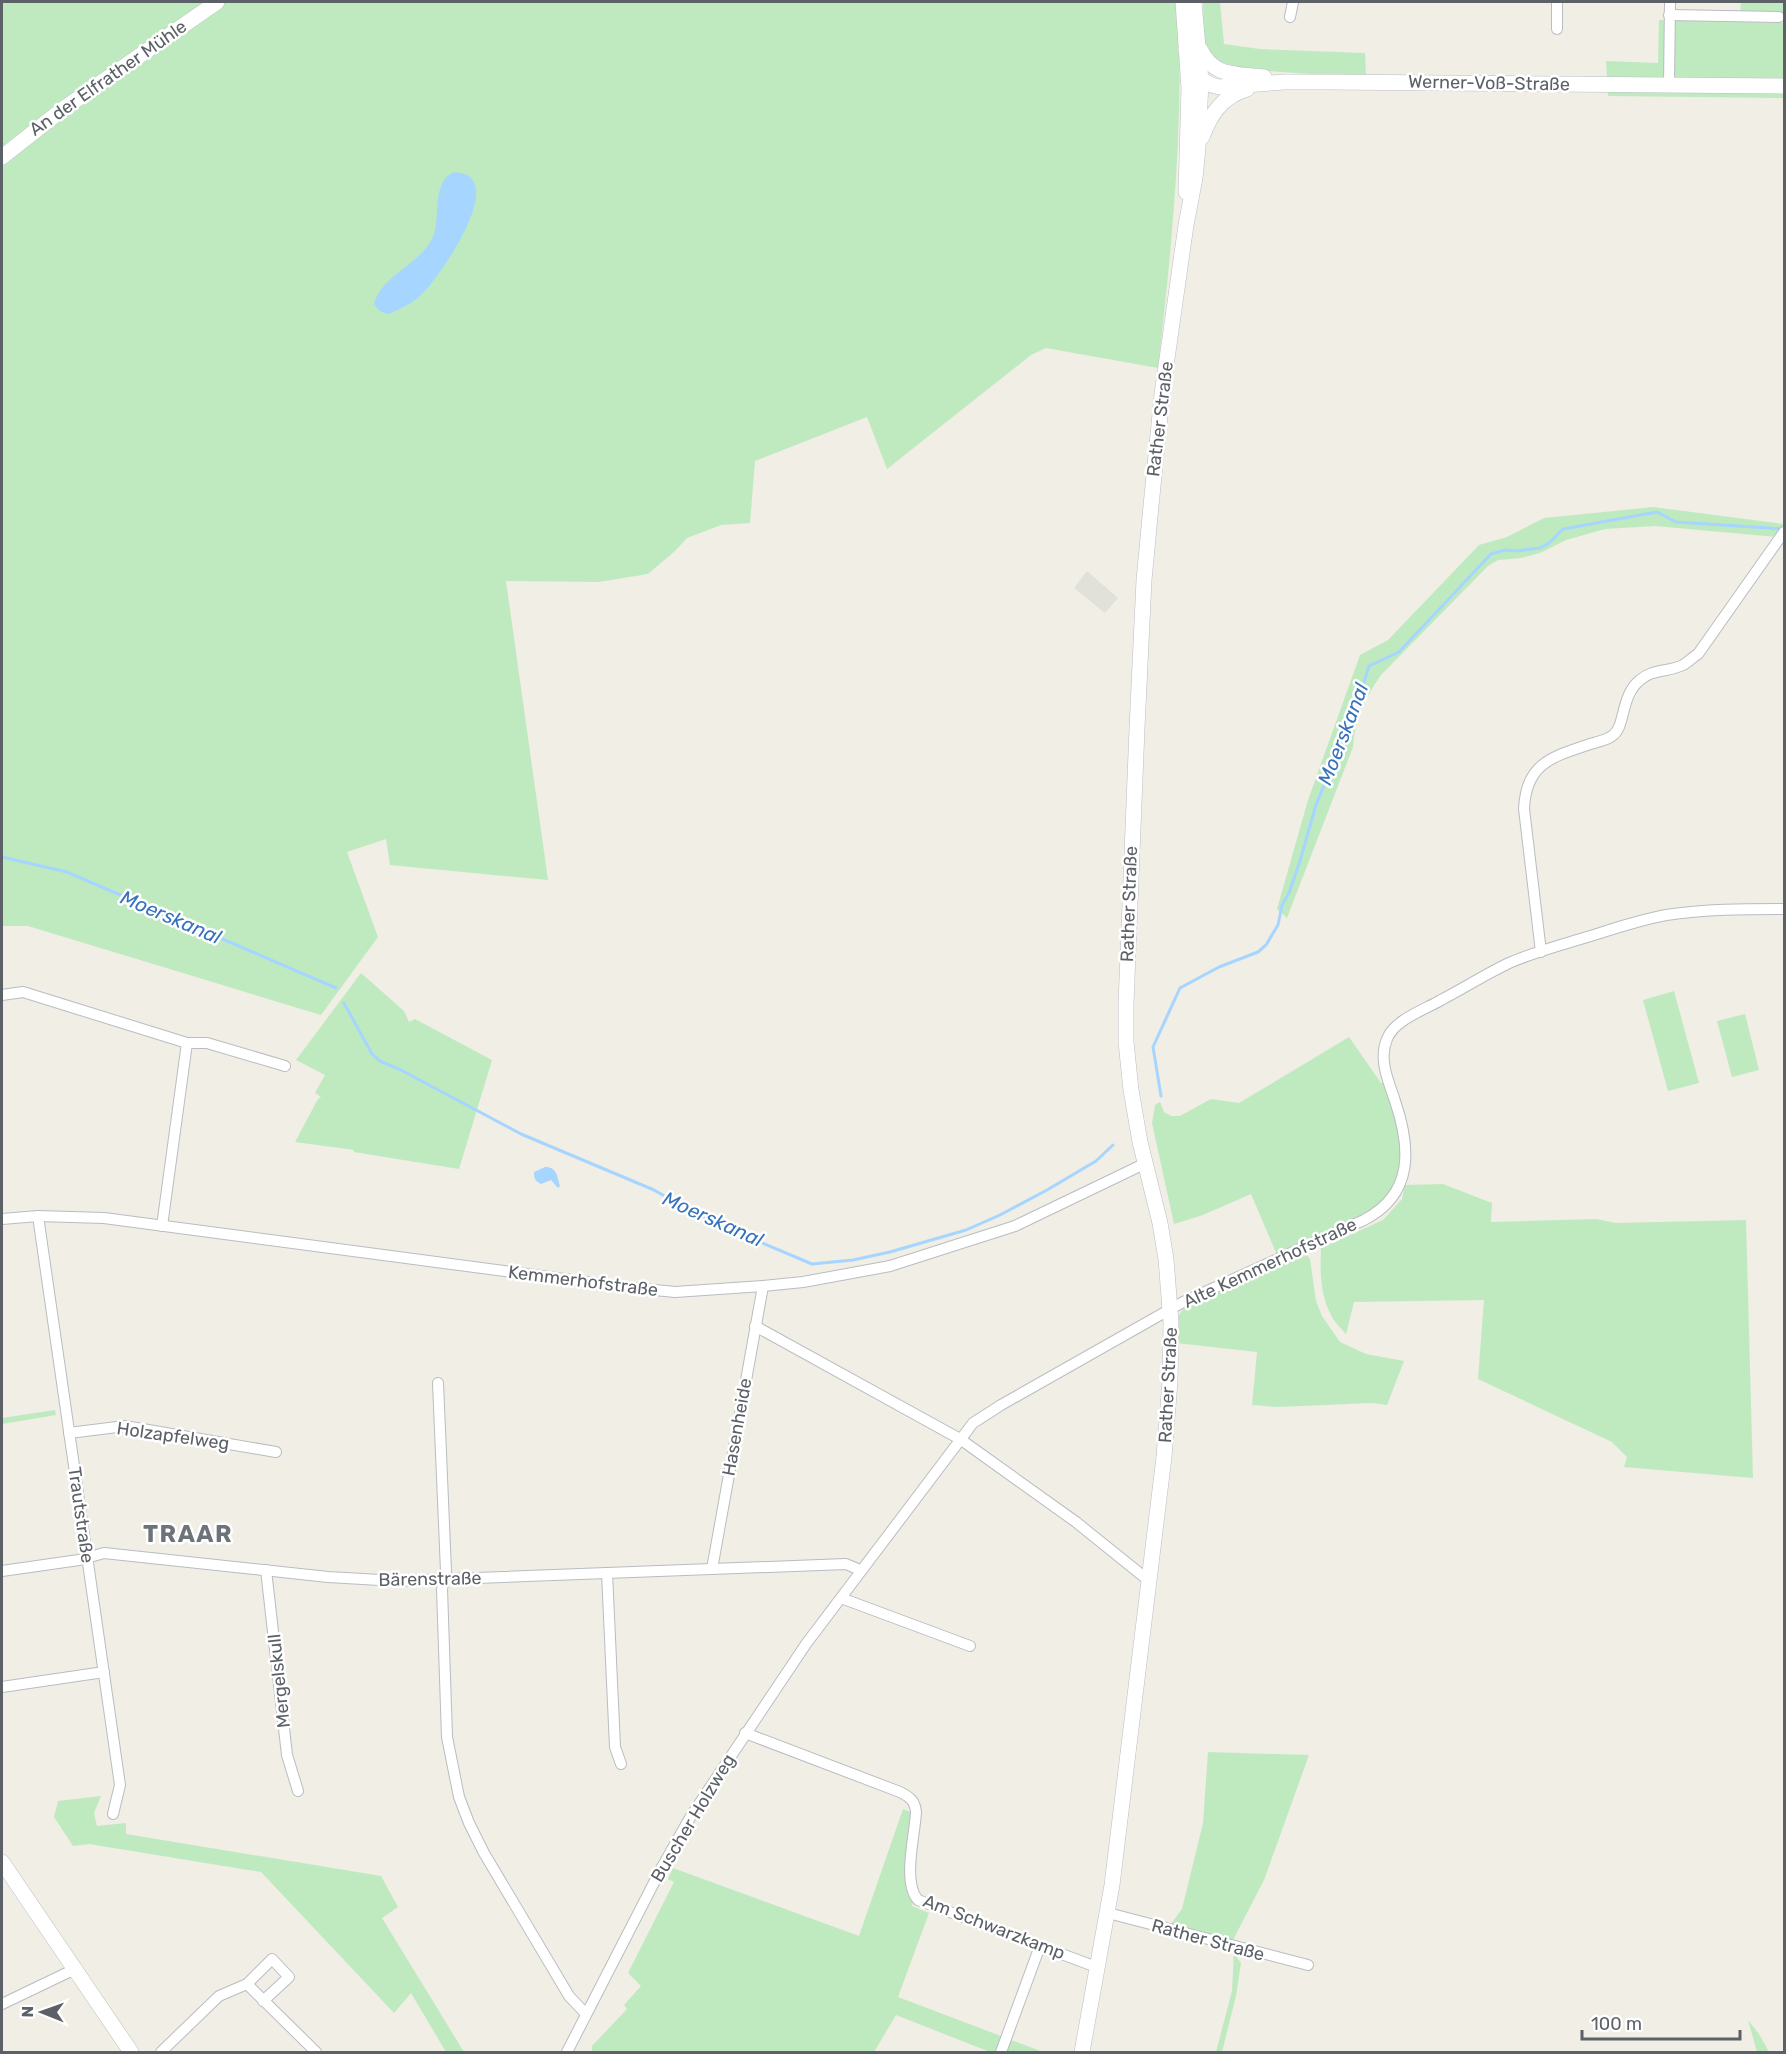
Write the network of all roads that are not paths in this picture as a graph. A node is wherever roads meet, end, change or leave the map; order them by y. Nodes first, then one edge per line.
1 (217, 2) edge
2 (1183, 2) edge
3 (1194, 2) edge
4 (1293, 2) edge
5 (1557, 2) edge
6 (1670, 2) edge
7 (1669, 15) junction
8 (1290, 17) dead end
9 (1779, 17) dead end
10 (1557, 29) dead end
11 (1192, 48) junction
12 (1219, 71) junction
13 (1197, 80) junction
14 (1284, 82) junction
15 (1669, 85) junction
16 (1785, 86) edge
17 (1198, 148) junction
18 (2, 157) edge
19 (1186, 225) junction
20 (1784, 534) edge
21 (1785, 909) edge
22 (1541, 952) junction
23 (2, 995) edge
24 (187, 1043) junction
25 (285, 1066) dead end
26 (1146, 1163) junction
27 (38, 1216) junction
28 (2, 1219) edge
29 (162, 1226) junction
30 (763, 1286) junction
31 (1170, 1309) junction
32 (755, 1326) junction
33 (438, 1383) dead end
34 (69, 1433) junction
35 (960, 1439) junction
36 (276, 1452) dead end
37 (88, 1557) junction
38 (712, 1569) junction
39 (266, 1570) junction
40 (860, 1570) junction
41 (2, 1571) edge
42 (607, 1573) junction
43 (444, 1580) junction
44 (1148, 1580) junction
45 (841, 1598) junction
46 (970, 1646) dead end
47 (104, 1672) junction
48 (2, 1687) edge
49 (745, 1733) junction
50 (621, 1764) dead end
51 (298, 1791) dead end
52 (114, 1814) dead end
53 (2, 1862) edge
54 (1108, 1913) junction
55 (1040, 1946) junction
56 (1308, 1965) dead end
57 (1099, 1968) junction
58 (75, 1969) junction
59 (247, 1984) junction
60 (263, 2001) junction
61 (2, 2004) edge
62 (586, 2014) junction
63 (131, 2052) edge
64 (160, 2052) edge
65 (316, 2052) edge
66 (567, 2052) edge
67 (1001, 2052) edge
68 (1082, 2052) edge

1 - 18 street, An der Elfrather Mühle
2 - 11 street, Rather Straße
3 - 11 street, Rather Straße
4 - 8 street
5 - 10 street
6 - 7 street
7 - 9 street
7 - 15 street
11 - 12 street
11 - 13 street, Rather Straße
12 - 13 street
12 - 14 street
13 - 14 street, Werner-Voß-Straße
13 - 17 street, Rather Straße
13 - 19 street, Rather Straße
14 - 15 street, Werner-Voß-Straße
14 - 17 street, Rather Straße
15 - 16 street, Werner-Voß-Straße
17 - 19 street, Rather Straße
19 - 26 street, Rather Straße
20 - 22 street
21 - 22 street, Alte Kemmerhofstraße
22 - 31 street, Alte Kemmerhofstraße
23 - 24 street
24 - 25 street
24 - 29 street
26 - 30 street, Kemmerhofstraße
26 - 31 street, Rather Straße
27 - 28 street, Kemmerhofstraße
27 - 29 street, Kemmerhofstraße
27 - 34 street, Trautstraße
29 - 30 street, Kemmerhofstraße
30 - 32 street, Hasenheide
31 - 35 street, Alte Kemmerhofstraße
31 - 44 street, Rather Straße
32 - 35 street
32 - 38 street, Hasenheide
33 - 43 street
34 - 36 street, Holzapfelweg
34 - 37 street, Trautstraße
35 - 40 street, Buscher Holzweg
35 - 44 street
37 - 39 street, Bärenstraße
37 - 41 street, Bärenstraße
37 - 47 street, Trautstraße
38 - 40 street, Bärenstraße
38 - 42 street, Bärenstraße
39 - 43 street, Bärenstraße
39 - 51 street, Mergelskull
40 - 45 street, Buscher Holzweg
42 - 43 street, Bärenstraße
42 - 50 street
43 - 62 street
44 - 54 street, Rather Straße
45 - 46 street
45 - 49 street, Buscher Holzweg
47 - 48 street
47 - 52 street, Trautstraße
49 - 55 street, Am Schwarzkamp
49 - 62 street, Buscher Holzweg
53 - 58 street
54 - 56 street, Rather Straße
54 - 57 street, Rather Straße
55 - 57 street, Am Schwarzkamp
55 - 67 street
57 - 68 street, Rather Straße
58 - 61 street
58 - 63 street
59 - 60 street
59 - 60 street
59 - 64 street
60 - 65 street
62 - 66 street, Buscher Holzweg

